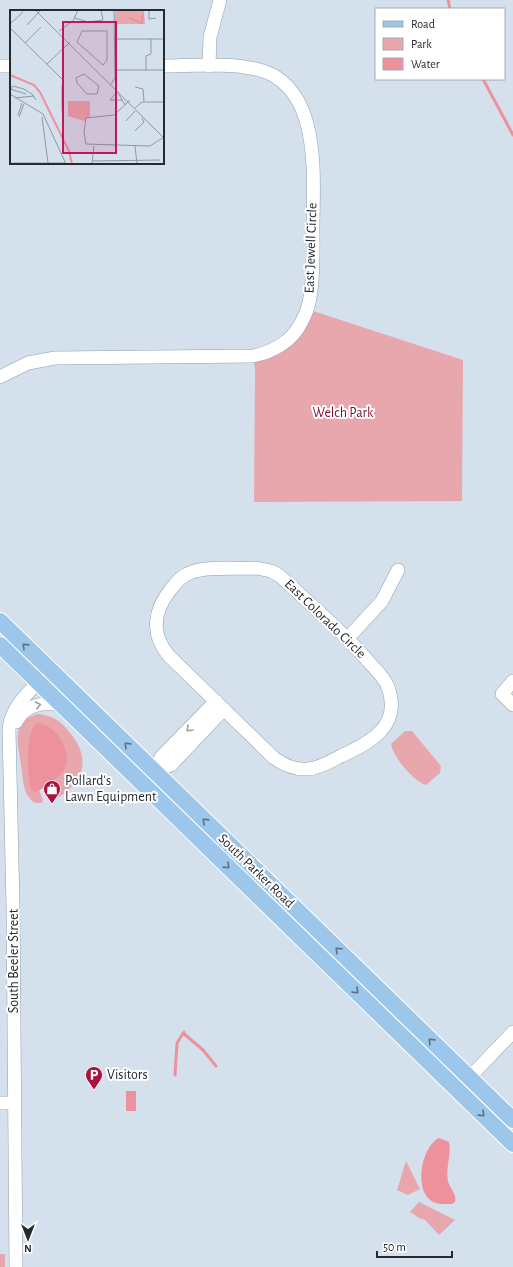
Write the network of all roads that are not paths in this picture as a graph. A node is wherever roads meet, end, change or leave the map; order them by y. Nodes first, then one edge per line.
1 (220, 0) edge
2 (164, 66) edge
3 (209, 66) junction
4 (0, 376) edge
5 (398, 570) dead end
6 (0, 621) edge
7 (348, 638) junction
8 (0, 645) edge
9 (50, 670) junction
10 (513, 681) edge
11 (39, 682) junction
12 (61, 705) junction
13 (220, 705) junction
14 (513, 705) edge
15 (9, 742) junction
16 (156, 771) junction
17 (143, 785) junction
18 (5, 800) edge
19 (513, 1032) edge
20 (453, 1063) junction
21 (483, 1063) junction
22 (445, 1078) junction
23 (469, 1078) junction
24 (466, 1098) junction
25 (490, 1098) junction
26 (0, 1103) edge
27 (14, 1103) junction
28 (513, 1120) edge
29 (513, 1144) edge
30 (16, 1267) edge

1 - 3 street
2 - 3 street, East Jewell Circle
3 - 4 street, East Jewell Circle
5 - 7 street
9 -> 6 main road, South Parker Road
7 - 13 street, East Colorado Circle
7 - 13 street, East Colorado Circle
8 - 11 main road, South Parker Road
9 - 11 street, South Beeler Street
16 -> 9 main road, South Parker Road
10 - 14 street
11 - 12 main road, South Parker Road
11 - 15 street, South Beeler Street
15 -> 12 street
12 - 17 main road, South Parker Road
13 - 16 street
15 - 18 street, South Beeler Street
16 - 17 street
20 -> 16 main road, South Parker Road
17 -> 22 main road, South Parker Road
18 - 27 street, South Beeler Street
19 - 21 street
20 - 21 street
20 - 23 main road, South Parker Road
21 - 23 street
22 - 23 street
22 - 24 main road, South Parker Road
23 - 25 main road, South Parker Road
24 - 25 main road
24 -> 29 main road, South Parker Road
25 - 28 main road, South Parker Road
26 - 27 street
27 - 30 street, South Beeler Street

